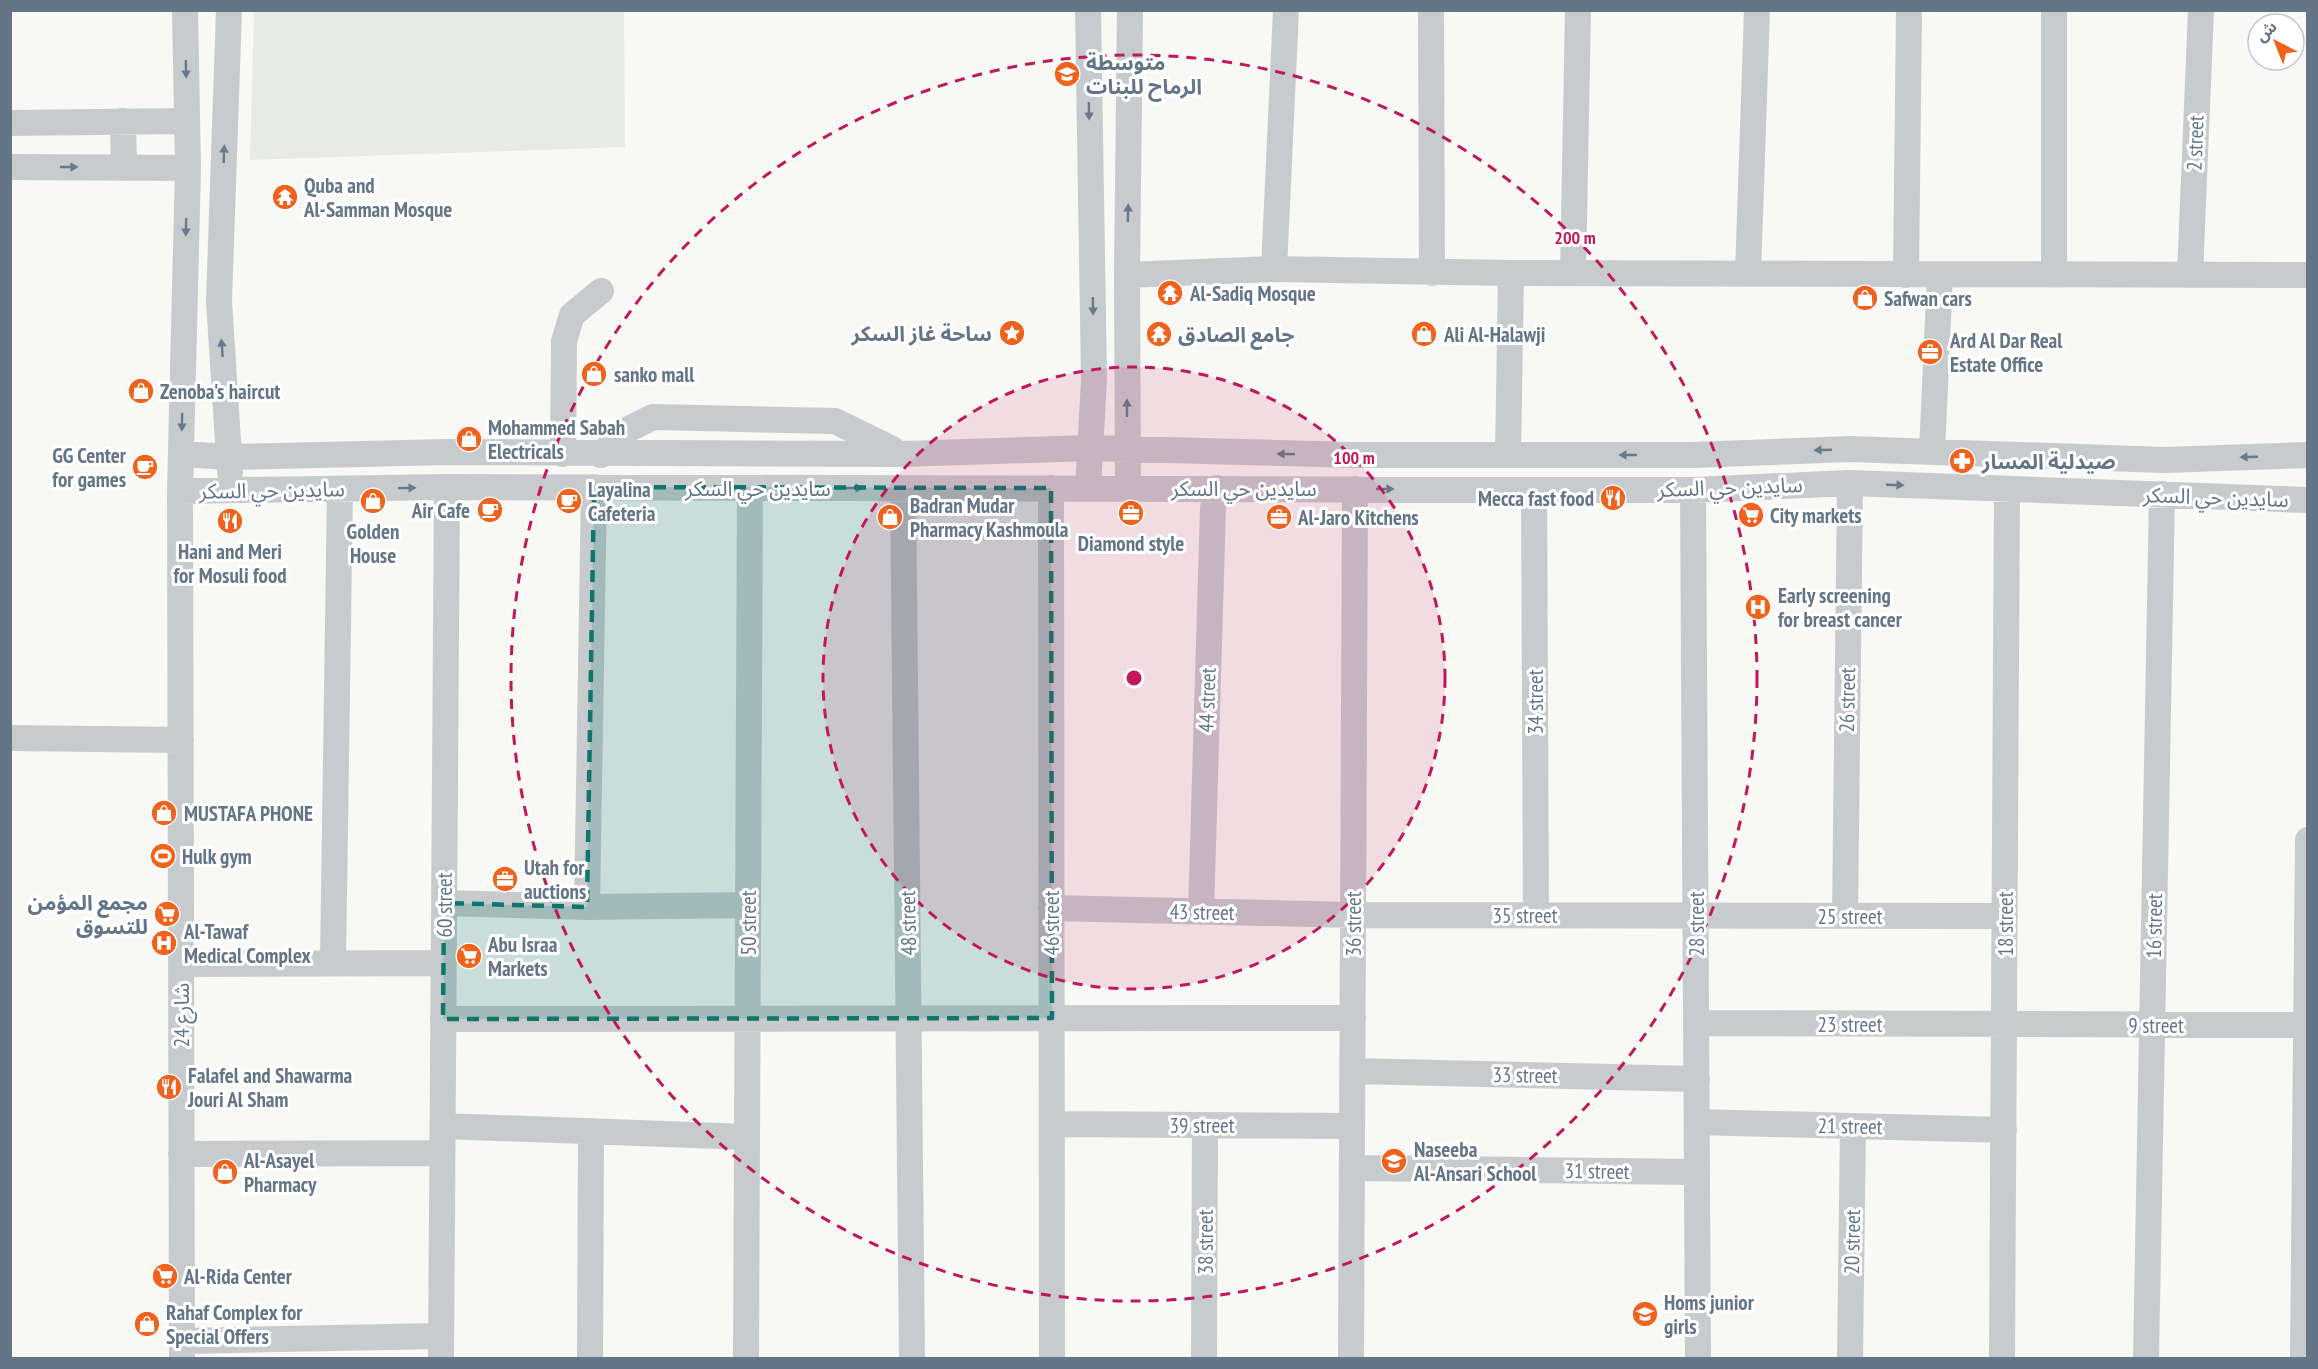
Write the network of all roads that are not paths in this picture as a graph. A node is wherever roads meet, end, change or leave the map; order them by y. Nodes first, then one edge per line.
1 (185, 10) edge
2 (229, 10) edge
3 (1088, 10) edge
4 (1130, 10) edge
5 (1286, 10) edge
6 (1431, 10) edge
7 (1578, 10) edge
8 (1757, 10) edge
9 (1909, 10) edge
10 (2054, 10) edge
11 (2201, 10) edge
12 (123, 121) junction
13 (186, 121) junction
14 (10, 123) edge
15 (10, 167) edge
16 (124, 168) junction
17 (188, 168) junction
18 (1274, 269) junction
19 (1432, 273) junction
20 (1511, 273) junction
21 (1573, 273) junction
22 (1748, 274) junction
23 (2054, 274) junction
24 (1127, 275) junction
25 (1906, 275) junction
26 (1940, 275) junction
27 (2190, 275) junction
28 (2307, 275) edge
29 (601, 291) dead end
30 (1090, 448) junction
31 (1127, 450) junction
32 (1932, 452) junction
33 (181, 454) junction
34 (563, 454) junction
35 (903, 454) junction
36 (601, 455) junction
37 (1508, 455) junction
38 (2307, 455) edge
39 (229, 457) junction
40 (1850, 483) junction
41 (447, 486) junction
42 (594, 487) junction
43 (750, 488) junction
44 (903, 488) junction
45 (1051, 488) junction
46 (1088, 488) junction
47 (1128, 488) junction
48 (1216, 488) junction
49 (340, 489) junction
50 (1355, 489) junction
51 (1693, 489) junction
52 (2007, 489) junction
53 (1534, 490) junction
54 (180, 491) junction
55 (231, 491) junction
56 (2162, 494) junction
57 (2307, 500) edge
58 (10, 738) edge
59 (181, 740) junction
60 (2307, 840) edge
61 (444, 903) junction
62 (748, 905) junction
63 (587, 907) junction
64 (1051, 908) junction
65 (1201, 912) junction
66 (1536, 914) junction
67 (1353, 915) junction
68 (1696, 916) junction
69 (1845, 916) junction
70 (2005, 916) junction
71 (2307, 921) edge
72 (333, 962) junction
73 (181, 963) junction
74 (444, 963) junction
75 (1052, 1018) junction
76 (1353, 1018) junction
77 (443, 1019) junction
78 (909, 1019) junction
79 (747, 1020) junction
80 (1696, 1023) junction
81 (2004, 1025) junction
82 (2153, 1025) junction
83 (2307, 1025) edge
84 (1353, 1071) junction
85 (1697, 1079) junction
86 (1697, 1122) junction
87 (1052, 1124) junction
88 (1205, 1125) junction
89 (443, 1126) junction
90 (1353, 1126) junction
91 (1853, 1126) junction
92 (2004, 1130) junction
93 (591, 1131) junction
94 (747, 1137) junction
95 (2306, 1138) edge
96 (442, 1153) junction
97 (181, 1154) junction
98 (1352, 1168) junction
99 (1697, 1172) junction
100 (441, 1347) edge
101 (342, 1348) edge
102 (182, 1350) edge
103 (590, 1359) edge
104 (746, 1359) edge
105 (912, 1359) edge
106 (1052, 1359) edge
107 (1204, 1359) edge
108 (1352, 1359) edge
109 (1698, 1359) edge
110 (1850, 1359) edge
111 (2002, 1359) edge
112 (2146, 1359) edge
113 (2302, 1359) edge

1 -> 13 street, شارع 24
39 -> 2 street
3 -> 30 street
24 -> 4 street
5 - 18 street
6 - 19 street
7 - 21 street
8 - 22 street
9 - 25 street
10 - 23 street
11 - 27 street, 2 street
12 - 13 street
12 - 14 street
12 - 16 street
13 - 17 street, شارع 24
15 -> 16 street
16 - 17 street
17 -> 33 street, شارع 24
18 - 19 street
18 - 24 street
19 - 20 street
20 - 21 street
20 - 37 street
21 - 22 street
22 - 25 street
23 - 26 street
23 - 27 street
31 -> 24 street
25 - 26 street
26 - 32 street
27 - 28 street
29 - 34 street
30 - 31 street, سايدين حي السكر
30 - 35 street, سايدين حي السكر
30 - 46 street
37 -> 31 street, سايدين حي السكر
31 - 47 street
32 -> 37 street, سايدين حي السكر
38 -> 32 street, سايدين حي السكر
33 - 39 street, سايدين حي السكر
33 - 54 street, شارع 24
34 - 36 street, سايدين حي السكر
34 - 39 street, سايدين حي السكر
35 - 36 street, سايدين حي السكر
35 - 36 street
39 - 55 street
40 - 51 street, سايدين حي السكر
40 -> 52 street, سايدين حي السكر
40 - 69 street, 26 street
41 - 42 street, سايدين حي السكر
49 -> 41 street, سايدين حي السكر
41 - 61 street, 60 street
42 - 43 street, سايدين حي السكر
42 - 63 street
43 -> 44 street, سايدين حي السكر
43 - 62 street, 50 street
44 - 45 street, سايدين حي السكر
44 - 78 street, 48 street
45 - 46 street, سايدين حي السكر
45 - 64 street, 46 street
46 - 47 street, سايدين حي السكر
47 - 48 street, سايدين حي السكر
48 - 50 street, سايدين حي السكر
48 - 65 street, 44 street
49 - 55 street, سايدين حي السكر
49 - 72 street
50 -> 53 street, سايدين حي السكر
50 - 67 street, 36 street
51 - 53 street, سايدين حي السكر
51 - 68 street, 28 street
52 - 56 street, سايدين حي السكر
52 - 70 street, 18 street
53 - 66 street, 34 street
54 - 55 street, سايدين حي السكر
54 - 59 street, شارع 24
56 - 57 street, سايدين حي السكر
56 - 82 street, 16 street
58 - 59 street
59 - 73 street, شارع 24
60 - 71 street
61 - 63 street
61 - 74 street, 60 street
62 - 63 street
62 - 79 street, 50 street
64 - 65 street, 43 street
64 - 75 street, 46 street
65 - 67 street, 43 street
66 - 67 street, 35 street
66 - 68 street, 35 street
67 - 76 street, 36 street
68 - 69 street, 25 street
68 - 80 street, 28 street
69 - 70 street, 25 street
70 - 81 street, 18 street
71 - 83 street
72 - 73 street
72 - 74 street
73 - 97 street, شارع 24
74 - 77 street, 60 street
75 - 76 street
75 - 78 street
75 - 87 street, 46 street
76 - 84 street, 36 street
77 - 79 street
77 - 89 street, 60 street
78 - 79 street
78 - 105 street, 48 street
79 - 94 street, 50 street
80 - 81 street, 23 street
80 - 85 street, 28 street
81 - 82 street, 9 street
81 - 92 street, 18 street
82 - 83 street, 9 street
82 - 112 street, 16 street
83 - 95 street
84 - 85 street, 33 street
84 - 90 street, 36 street
85 - 86 street, 28 street
86 - 91 street, 21 street
86 - 99 street, 28 street
87 - 88 street, 39 street
87 - 106 street, 46 street
88 - 90 street, 39 street
88 - 107 street, 38 street
89 - 93 street
89 - 96 street, 60 street
90 - 98 street, 36 street
91 - 92 street, 21 street
91 - 110 street, 20 street
92 - 111 street, 18 street
93 - 94 street
93 - 103 street
94 - 104 street, 50 street
95 - 113 street
96 - 97 street
96 - 100 street, 60 street
97 - 102 street, شارع 24
98 - 99 street, 31 street
98 - 108 street, 36 street
99 - 109 street, 28 street
100 - 101 street
101 - 102 street

